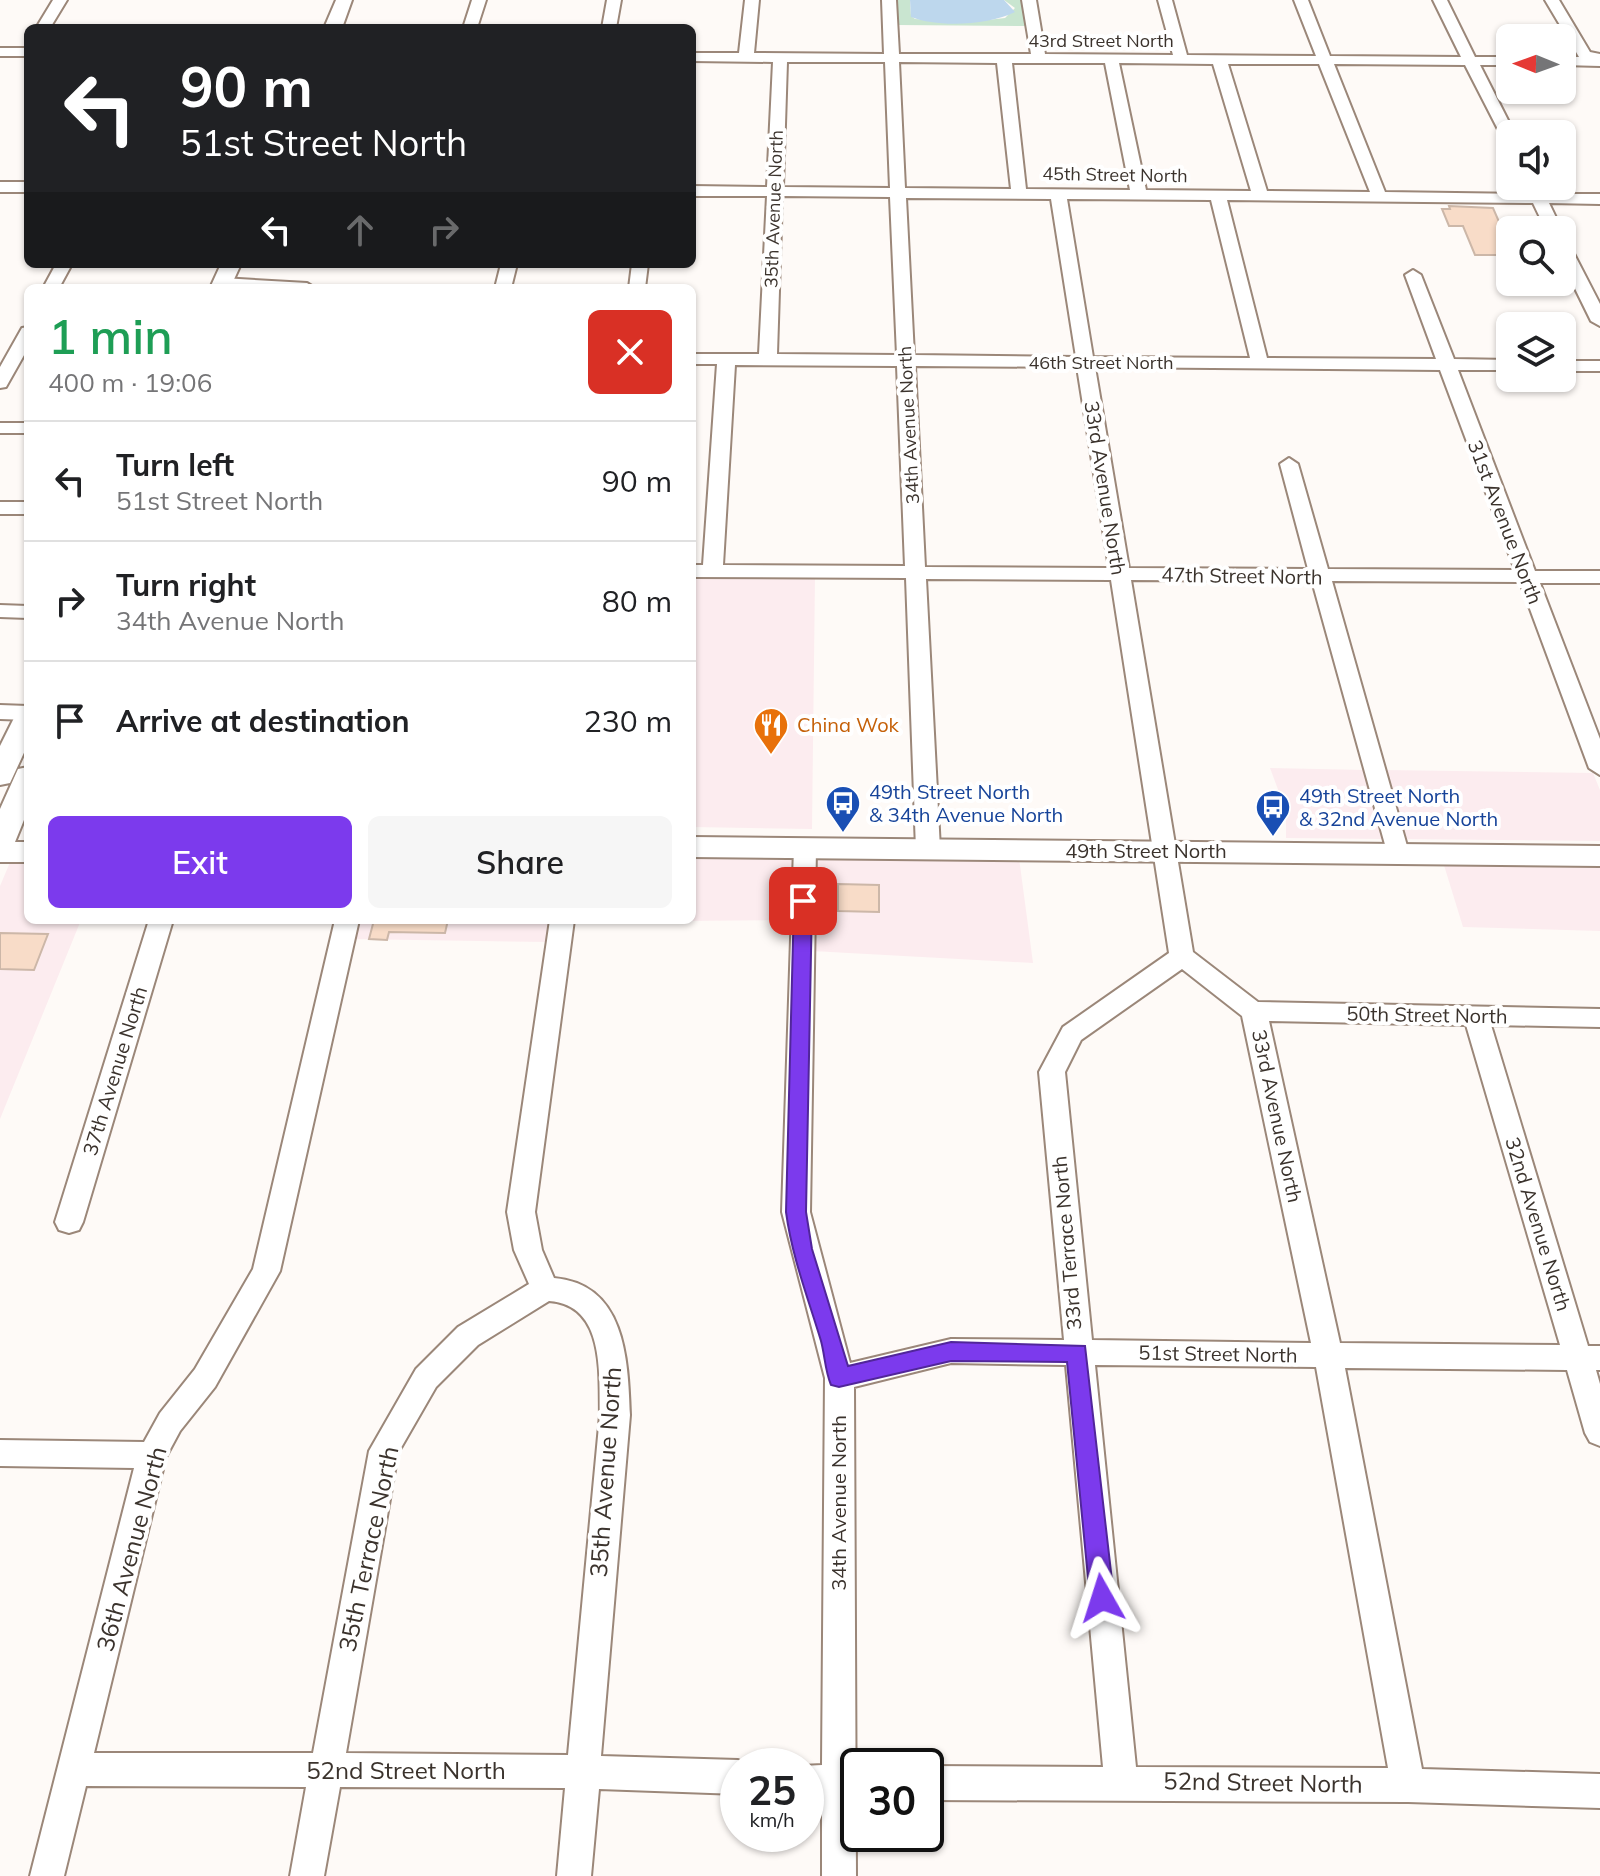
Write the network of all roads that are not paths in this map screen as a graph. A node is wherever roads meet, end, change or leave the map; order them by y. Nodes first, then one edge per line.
1 (60, 0) edge
2 (344, 0) edge
3 (479, 0) edge
4 (614, 0) edge
5 (752, 0) edge
6 (889, 0) edge
7 (1029, 0) edge
8 (1165, 0) edge
9 (1301, 0) edge
10 (1440, 0) edge
11 (1552, 0) edge
12 (45, 24) edge
13 (335, 24) edge
14 (471, 24) edge
15 (610, 24) edge
16 (0, 52) edge
17 (24, 52) edge
18 (696, 57) edge
19 (746, 58) junction
20 (780, 58) junction
21 (893, 58) junction
22 (1004, 58) junction
23 (1039, 58) junction
24 (1111, 59) junction
25 (1181, 59) junction
26 (1219, 59) junction
27 (1325, 60) junction
28 (1600, 60) edge
29 (1471, 61) junction
30 (1496, 61) edge
31 (1576, 61) edge
32 (1500, 120) edge
33 (0, 187) edge
34 (24, 187) edge
35 (696, 191) edge
36 (774, 192) junction
37 (900, 192) junction
38 (1019, 193) junction
39 (1496, 193) edge
40 (1058, 195) junction
41 (1139, 195) junction
42 (1260, 195) junction
43 (1379, 196) junction
44 (1576, 196) edge
45 (1218, 197) junction
46 (1600, 199) edge
47 (1576, 274) edge
48 (1413, 275) dead end
49 (225, 278) edge
50 (274, 284) edge
51 (1600, 321) edge
52 (15, 354) edge
53 (696, 359) edge
54 (726, 360) junction
55 (768, 360) junction
56 (906, 361) junction
57 (1085, 363) junction
58 (1260, 364) junction
59 (1446, 365) junction
60 (1496, 365) edge
61 (1576, 366) edge
62 (1600, 366) edge
63 (0, 383) edge
64 (0, 428) edge
65 (24, 428) edge
66 (1289, 464) dead end
67 (0, 508) edge
68 (24, 508) edge
69 (702, 571) edge
70 (917, 573) junction
71 (1118, 574) junction
72 (1525, 576) junction
73 (1322, 577) junction
74 (1600, 577) edge
75 (0, 611) edge
76 (24, 612) edge
77 (0, 712) edge
78 (24, 714) edge
79 (24, 723) edge
80 (1600, 768) edge
81 (0, 776) edge
82 (24, 787) edge
83 (7, 836) edge
84 (696, 847) edge
85 (805, 848) junction
86 (24, 849) edge
87 (928, 849) junction
88 (1166, 851) junction
89 (1397, 853) junction
90 (1600, 856) edge
91 (160, 924) edge
92 (346, 924) edge
93 (561, 924) edge
94 (1182, 956) junction
95 (1253, 1011) junction
96 (1476, 1016) junction
97 (1600, 1018) edge
98 (69, 1222) dead end
99 (545, 1289) junction
100 (1077, 1353) junction
101 (1328, 1355) junction
102 (1589, 1358) edge
103 (839, 1378) junction
104 (1600, 1433) edge
105 (0, 1453) edge
106 (152, 1455) junction
107 (848, 1748) edge
108 (75, 1769) junction
109 (583, 1770) junction
110 (325, 1772) junction
111 (720, 1776) edge
112 (1121, 1781) junction
113 (944, 1783) edge
114 (1408, 1785) junction
115 (1600, 1791) edge
116 (842, 1852) edge
117 (47, 1876) edge
118 (307, 1876) edge
119 (574, 1876) edge
120 (839, 1876) edge

1 - 12 street
2 - 13 main road
3 - 14 street
4 - 15 street
5 - 19 street
6 - 21 street, 34th Avenue North
7 - 23 street
8 - 25 street
9 - 27 street
10 - 29 street
11 - 28 street
16 - 17 street
18 - 19 street, 43rd Street North
19 - 20 street, 43rd Street North
20 - 21 street, 43rd Street North
20 - 36 street, 35th Avenue North
21 - 22 street, 43rd Street North
21 - 37 street, 34th Avenue North
22 - 23 street, 43rd Street North
22 - 38 street
23 - 24 street, 43rd Street North
24 - 25 street, 43rd Street North
24 - 41 street
25 - 26 street, 43rd Street North
26 - 27 street, 43rd Street North
26 - 42 street
27 - 29 street, 43rd Street North
27 - 43 street
28 - 31 street
29 - 30 street, 43rd Street North
29 - 32 street
33 - 34 street
35 - 36 street, 45th Street North
36 - 37 street, 45th Street North
36 - 55 street, 35th Avenue North
37 - 38 street, 45th Street North
37 - 56 street, 34th Avenue North
38 - 40 street, 45th Street North
39 - 43 street, 45th Street North
40 - 41 street, 45th Street North
40 - 57 street, 33rd Avenue North
41 - 45 street, 45th Street North
42 - 43 street, 45th Street North
42 - 45 street, 45th Street North
44 - 46 street, 45th Street North
45 - 58 street
47 - 51 street
48 - 59 street, 31st Avenue North
49 - 50 street
52 - 63 street
53 - 54 street, 46th Street North
54 - 55 street, 46th Street North
54 - 69 street
55 - 56 street, 46th Street North
56 - 57 street, 46th Street North
56 - 70 street, 34th Avenue North
57 - 58 street, 46th Street North
57 - 71 street, 33rd Avenue North
58 - 59 street, 46th Street North
59 - 60 street, 46th Street North
59 - 72 street, 31st Avenue North
61 - 62 street
64 - 65 street
66 - 73 street
67 - 68 street
69 - 70 street, 47th Street North
70 - 71 street, 47th Street North
70 - 87 street, 34th Avenue North
71 - 73 street, 47th Street North
71 - 88 street, 33rd Avenue North
72 - 73 street, 47th Street North
72 - 74 street, 47th Street North
72 - 80 street, 31st Avenue North
73 - 89 street
75 - 76 street
77 - 78 street
79 - 81 main road
82 - 83 main road
83 - 86 main road
84 - 85 main road, 49th Street North
85 - 87 main road, 49th Street North
85 - 103 street, 34th Avenue North
87 - 88 main road, 49th Street North
88 - 89 main road, 49th Street North
88 - 94 street, 33rd Avenue North
89 - 90 main road, 49th Street North
91 - 98 street, 37th Avenue North
92 - 106 street, 36th Avenue North
93 - 99 street
94 - 95 street, 33rd Avenue North
94 - 100 street, 33rd Terrace North
95 - 96 street, 50th Street North
95 - 101 street, 33rd Avenue North
96 - 97 street, 50th Street North
96 - 102 street, 32nd Avenue North
99 - 109 street, 35th Avenue North
99 - 110 street, 35th Terrace North
100 - 101 street, 51st Street North
100 - 103 street, 51st Street North
100 - 112 street, 33rd Terrace North
101 - 102 street, 51st Street North
101 - 114 street, 33rd Avenue North
102 - 104 street, 32nd Avenue North
103 - 107 street, 34th Avenue North
105 - 106 street
106 - 108 street, 36th Avenue North
108 - 110 street, 52nd Street North
108 - 117 street, 36th Avenue North
109 - 110 street, 52nd Street North
109 - 111 street, 52nd Street North
109 - 119 street, 35th Avenue North
110 - 118 street, 35th Terrace North
112 - 113 street, 52nd Street North
112 - 114 street, 52nd Street North
114 - 115 street, 52nd Street North
116 - 120 street, 34th Avenue North

